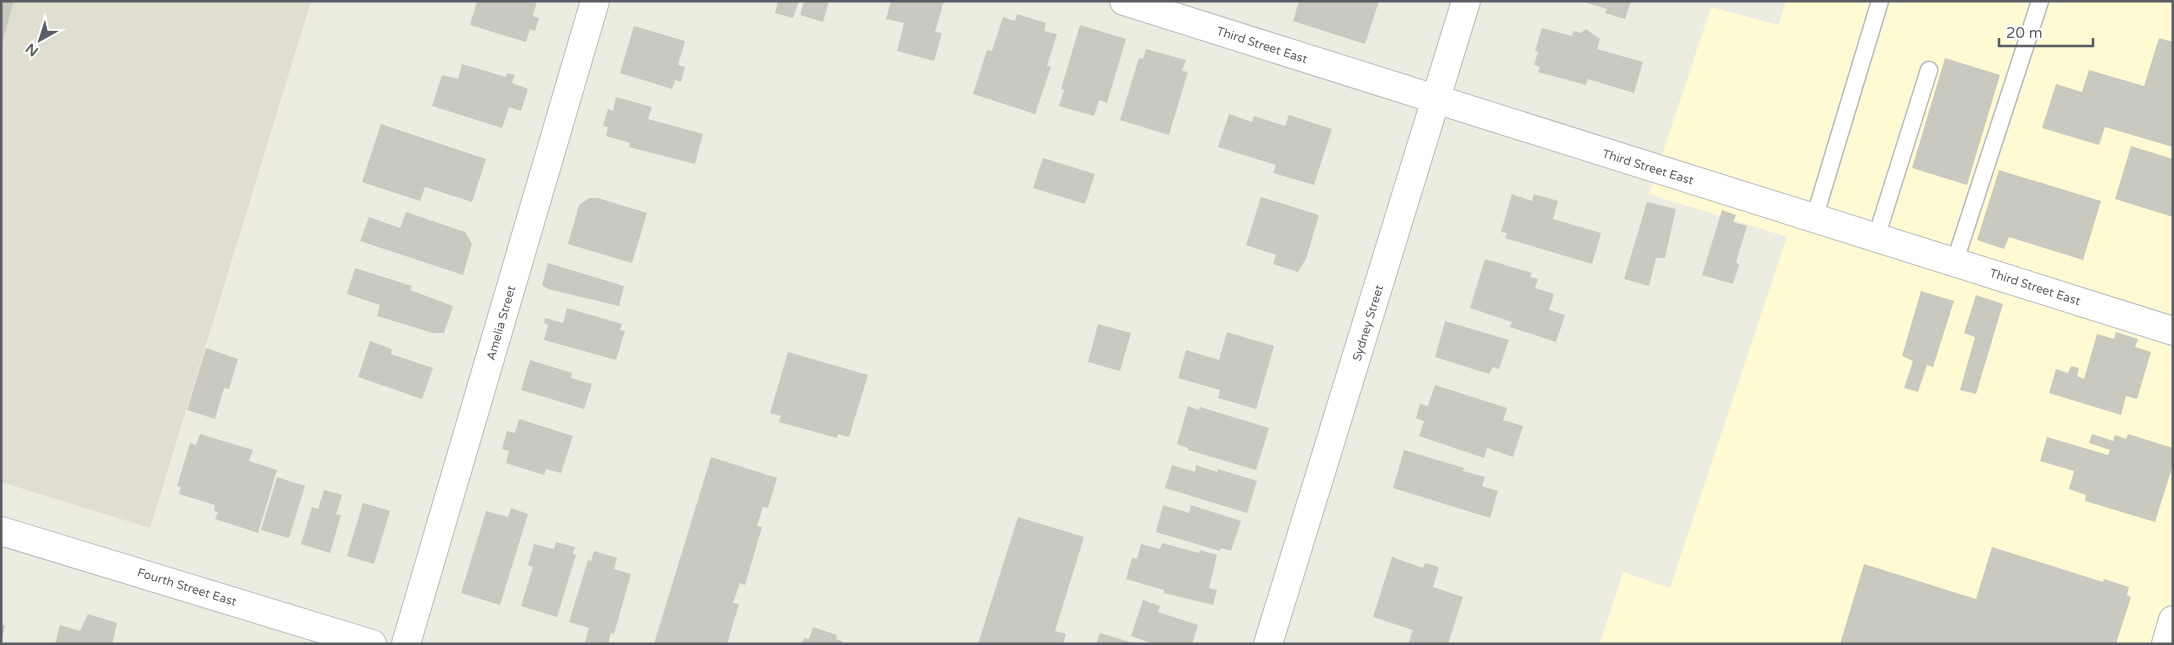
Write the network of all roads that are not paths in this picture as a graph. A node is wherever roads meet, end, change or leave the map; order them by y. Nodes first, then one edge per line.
1 (595, 1) edge
2 (1124, 1) edge
3 (1466, 1) edge
4 (1880, 1) edge
5 (2040, 1) edge
6 (1929, 70) dead end
7 (1436, 100) junction
8 (1814, 218) junction
9 (1876, 238) junction
10 (1955, 261) junction
11 (2173, 331) edge
12 (1, 531) edge
13 (2173, 620) edge
14 (372, 644) edge
15 (406, 644) edge
16 (1268, 644) edge
17 (2166, 644) edge

1 - 15 street, Amelia Street
2 - 7 street, Third Street East
3 - 7 street, Sydney Street
4 - 8 lane
5 - 10 lane
6 - 9 lane
7 - 8 street, Third Street East
7 - 16 street, Sydney Street
8 - 9 street, Third Street East
9 - 10 street, Third Street East
10 - 11 street, Third Street East
12 - 14 street, Fourth Street East
13 - 17 street

